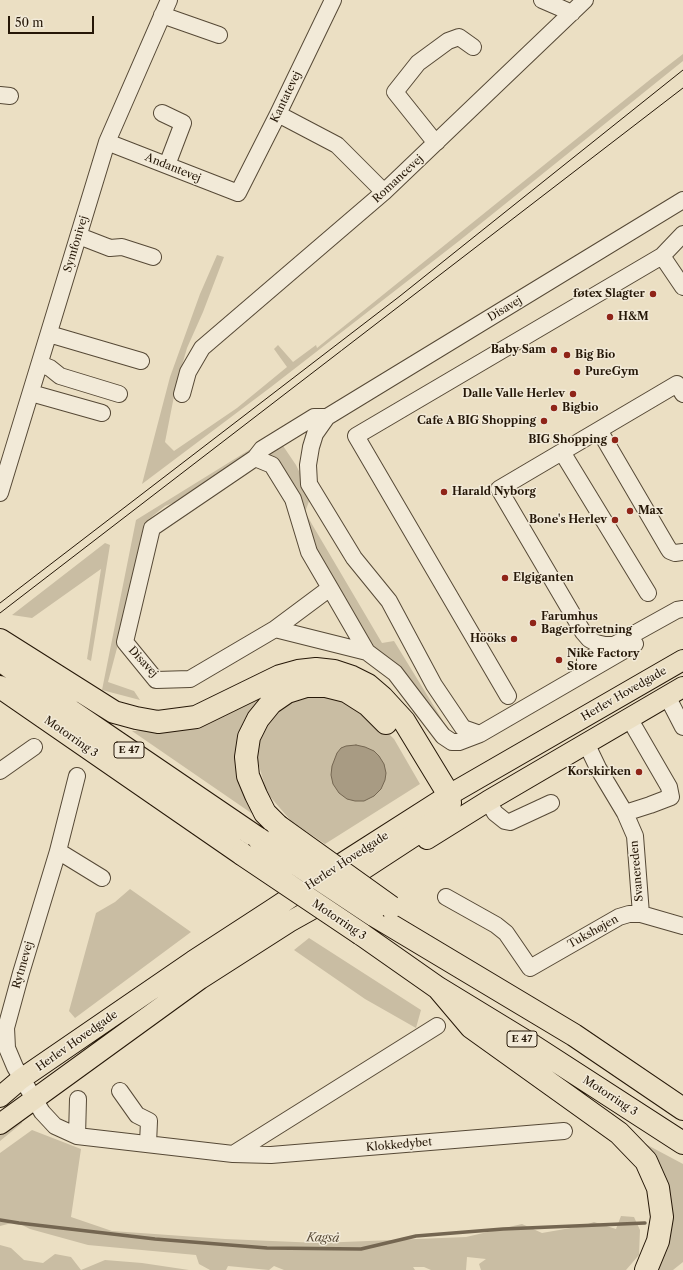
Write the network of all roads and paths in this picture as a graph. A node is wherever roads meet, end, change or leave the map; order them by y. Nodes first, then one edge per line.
1 (169, 0) edge
2 (333, 0) edge
3 (542, 0) edge
4 (585, 0) edge
5 (572, 13) junction
6 (162, 15) junction
7 (219, 35) dead end
8 (474, 47) dead end
9 (162, 113) dead end
10 (278, 114) junction
11 (108, 142) junction
12 (437, 142) junction
13 (167, 166) junction
14 (384, 192) junction
15 (238, 193) joint
16 (683, 200) edge
17 (683, 234) edge
18 (79, 236) junction
19 (662, 256) junction
20 (153, 257) dead end
21 (683, 287) edge
22 (49, 334) junction
23 (141, 361) dead end
24 (40, 364) junction
25 (681, 386) edge
26 (31, 393) junction
27 (120, 394) dead end
28 (182, 394) dead end
29 (102, 413) dead end
30 (327, 417) junction
31 (599, 430) junction
32 (562, 452) junction
33 (255, 458) junction
34 (0, 493) edge
35 (683, 552) edge
36 (330, 588) junction
37 (648, 593) dead end
38 (681, 610) edge
39 (275, 629) junction
40 (0, 640) edge
41 (366, 652) junction
42 (620, 654) junction
43 (0, 660) edge
44 (585, 660) dead end
45 (683, 660) edge
46 (0, 687) edge
47 (675, 691) edge
48 (508, 696) dead end
49 (629, 718) junction
50 (683, 727) edge
51 (480, 734) junction
52 (586, 743) junction
53 (34, 747) dead end
54 (0, 771) edge
55 (78, 776) dead end
56 (488, 801) junction
57 (551, 803) dead end
58 (448, 807) junction
59 (625, 813) junction
60 (58, 851) junction
61 (102, 878) dead end
62 (446, 897) dead end
63 (331, 898) joint
64 (381, 911) junction
65 (641, 914) junction
66 (683, 926) edge
67 (438, 988) junction
68 (437, 1026) dead end
69 (6, 1062) edge
70 (22, 1079) junction
71 (120, 1091) dead end
72 (0, 1097) edge
73 (33, 1099) junction
74 (78, 1099) dead end
75 (683, 1109) edge
76 (0, 1124) edge
77 (564, 1131) dead end
78 (77, 1136) junction
79 (683, 1143) edge
80 (148, 1144) junction
81 (234, 1154) junction
82 (646, 1270) edge

1 - 6 street, Symfonivej
2 - 10 street, Kantatevej
3 - 5 street
4 - 5 street, Romancevej
5 - 12 street, Romancevej
6 - 7 street
6 - 11 street, Symfonivej
8 - 12 street
9 - 13 street
10 - 14 street
10 - 15 street, Kantatevej
11 - 13 street, Andantevej
11 - 18 street, Symfonivej
12 - 14 street, Romancevej
13 - 15 street, Andantevej
14 - 28 street, Romancevej
16 - 30 street, Disavej
17 - 19 street
18 - 20 street
18 - 22 street, Symfonivej
19 - 21 street
19 - 48 street
22 - 23 street
22 - 24 street, Symfonivej
24 - 26 street, Symfonivej
24 - 27 street
25 - 31 street
26 - 29 street
26 - 34 street, Symfonivej
30 - 33 street, Disavej
30 - 51 street, Disavej
31 - 32 street
31 - 35 street
32 - 37 street
32 - 38 street
33 - 36 street
33 - 39 street, Disavej
36 - 39 street, Disavej
36 - 41 street
38 - 42 street
39 - 41 street
40 - 58 highway
41 - 51 street
42 - 44 street
42 - 51 street
43 - 64 highway, Motorring 3 / E 47, bridge
45 - 58 main road, Herlev Hovedgade
46 - 67 highway, Motorring 3 / E 47, bridge
47 - 49 main road, Herlev Hovedgade
47 - 50 street
49 - 52 main road, Herlev Hovedgade
49 - 59 street
52 - 56 main road, Herlev Hovedgade
52 - 59 street, Svanereden
53 - 54 street
55 - 60 street, Rytmevej
56 - 57 street
56 - 58 main road, Herlev Hovedgade
58 - 63 highway
58 - 64 highway, bridge
58 - 70 main road, Herlev Hovedgade
59 - 65 street, Svanereden
60 - 61 street
60 - 69 street, Rytmevej
62 - 65 street, Tukshøjen
63 - 73 main road, Herlev Hovedgade
64 - 75 highway
65 - 66 street, Tukshøjen
67 - 79 highway, Motorring 3 / E 47
67 - 82 highway
68 - 81 street
69 - 70 street, Rytmevej
70 - 72 main road, Herlev Hovedgade
70 - 73 street
71 - 80 street
73 - 76 main road, Herlev Hovedgade
73 - 78 street, Klokkedybet
74 - 78 street
77 - 81 street, Klokkedybet
78 - 80 street, Klokkedybet
80 - 81 street, Klokkedybet

